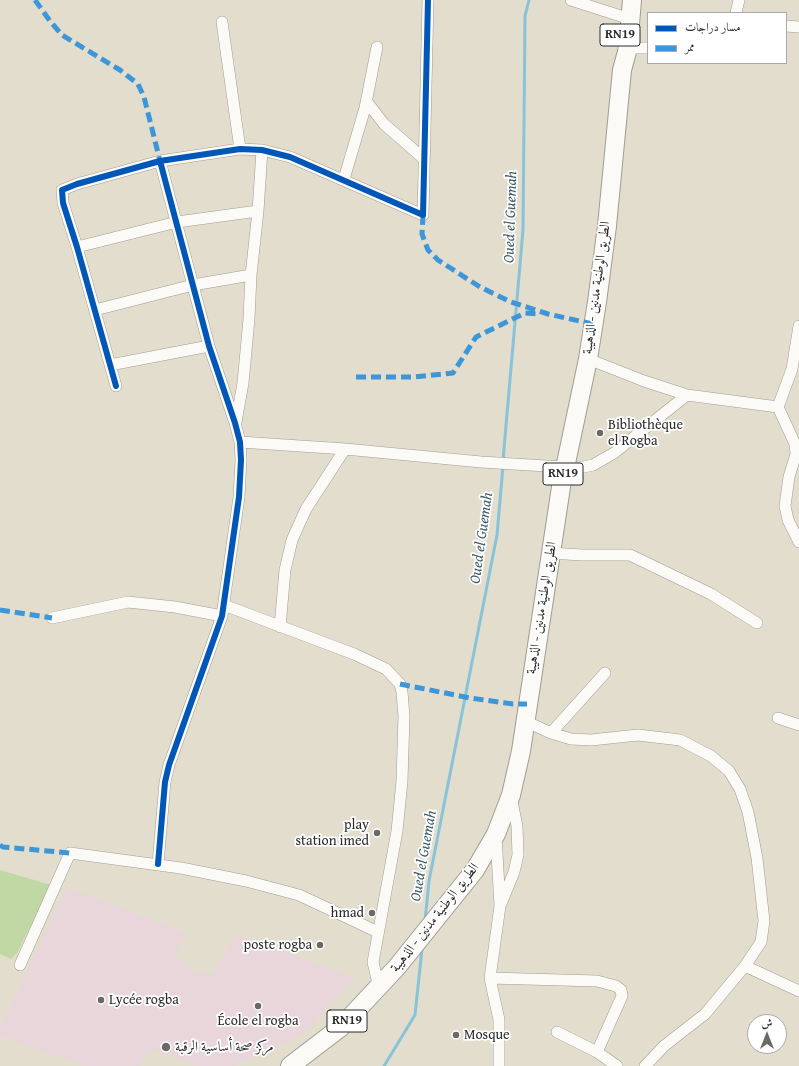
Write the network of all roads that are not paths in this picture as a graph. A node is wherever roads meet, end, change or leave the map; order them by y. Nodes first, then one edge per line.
1 (428, 0) edge
2 (571, 0) edge
3 (632, 0) edge
4 (739, 0) edge
5 (625, 12) edge
6 (736, 12) edge
7 (222, 22) dead end
8 (787, 26) edge
9 (799, 27) edge
10 (377, 47) dead end
11 (623, 48) junction
12 (647, 48) edge
13 (367, 102) junction
14 (240, 149) junction
15 (262, 150) junction
16 (423, 158) junction
17 (160, 161) junction
18 (344, 179) junction
19 (258, 211) junction
20 (177, 222) junction
21 (77, 247) junction
22 (251, 275) junction
23 (193, 285) junction
24 (95, 310) junction
25 (799, 326) edge
26 (209, 346) junction
27 (588, 359) junction
28 (110, 365) junction
29 (796, 369) edge
30 (116, 386) dead end
31 (687, 395) junction
32 (778, 407) junction
33 (235, 423) junction
34 (240, 442) junction
35 (346, 449) junction
36 (564, 467) junction
37 (799, 542) edge
38 (550, 553) junction
39 (223, 610) junction
40 (52, 618) dead end
41 (757, 623) dead end
42 (280, 627) junction
43 (605, 673) dead end
44 (778, 718) dead end
45 (525, 721) junction
46 (799, 725) edge
47 (551, 733) junction
48 (511, 795) junction
49 (496, 834) junction
50 (158, 864) junction
51 (500, 906) junction
52 (378, 932) junction
53 (20, 965) dead end
54 (745, 966) junction
55 (490, 978) junction
56 (379, 988) junction
57 (799, 992) edge
58 (557, 1032) dead end
59 (597, 1052) junction
60 (290, 1066) edge
61 (499, 1066) edge
62 (617, 1066) edge
63 (645, 1066) edge

1 - 16 street
2 - 5 street
3 - 5 main road, الطريق الوطنية مدنين - الذهيبة / RN19
4 - 6 street
5 - 11 main road, الطريق الوطنية مدنين - الذهيبة / RN19
7 - 14 street
8 - 9 street
10 - 13 street
11 - 12 street
11 - 27 main road, الطريق الوطنية مدنين - الذهيبة / RN19
13 - 16 street
13 - 18 street
14 - 15 street
14 - 17 street
15 - 18 street
15 - 19 street
16 - 18 street
17 - 20 street
17 - 21 street
19 - 20 street
19 - 22 street
20 - 21 street
20 - 23 street
21 - 24 street
22 - 23 street
22 - 33 street
23 - 24 street
23 - 26 street
24 - 28 street
25 - 29 street
26 - 28 street
26 - 33 street
27 - 31 street
27 - 36 main road, الطريق الوطنية مدنين - الذهيبة / RN19
28 - 30 street
29 - 32 street
31 - 32 street
31 - 36 street
32 - 37 street
33 - 34 street
34 - 35 street
34 - 39 street
35 - 36 street
35 - 42 street
36 - 38 main road, الطريق الوطنية مدنين - الذهيبة / RN19
38 - 41 street
38 - 45 main road, الطريق الوطنية مدنين - الذهيبة / RN19
39 - 40 street
39 - 42 street
39 - 50 street
42 - 52 street
43 - 47 street
44 - 46 street
45 - 47 street
45 - 48 main road, الطريق الوطنية مدنين - الذهيبة / RN19
47 - 54 street
48 - 49 main road, الطريق الوطنية مدنين - الذهيبة / RN19
48 - 51 street
49 - 51 street
49 - 56 main road, الطريق الوطنية مدنين - الذهيبة / RN19
50 - 52 street
50 - 53 street
51 - 55 street
52 - 56 street
54 - 57 street
54 - 63 street
55 - 59 street
55 - 61 street
56 - 60 main road, الطريق الوطنية مدنين - الذهيبة / RN19
58 - 59 street
59 - 62 street

